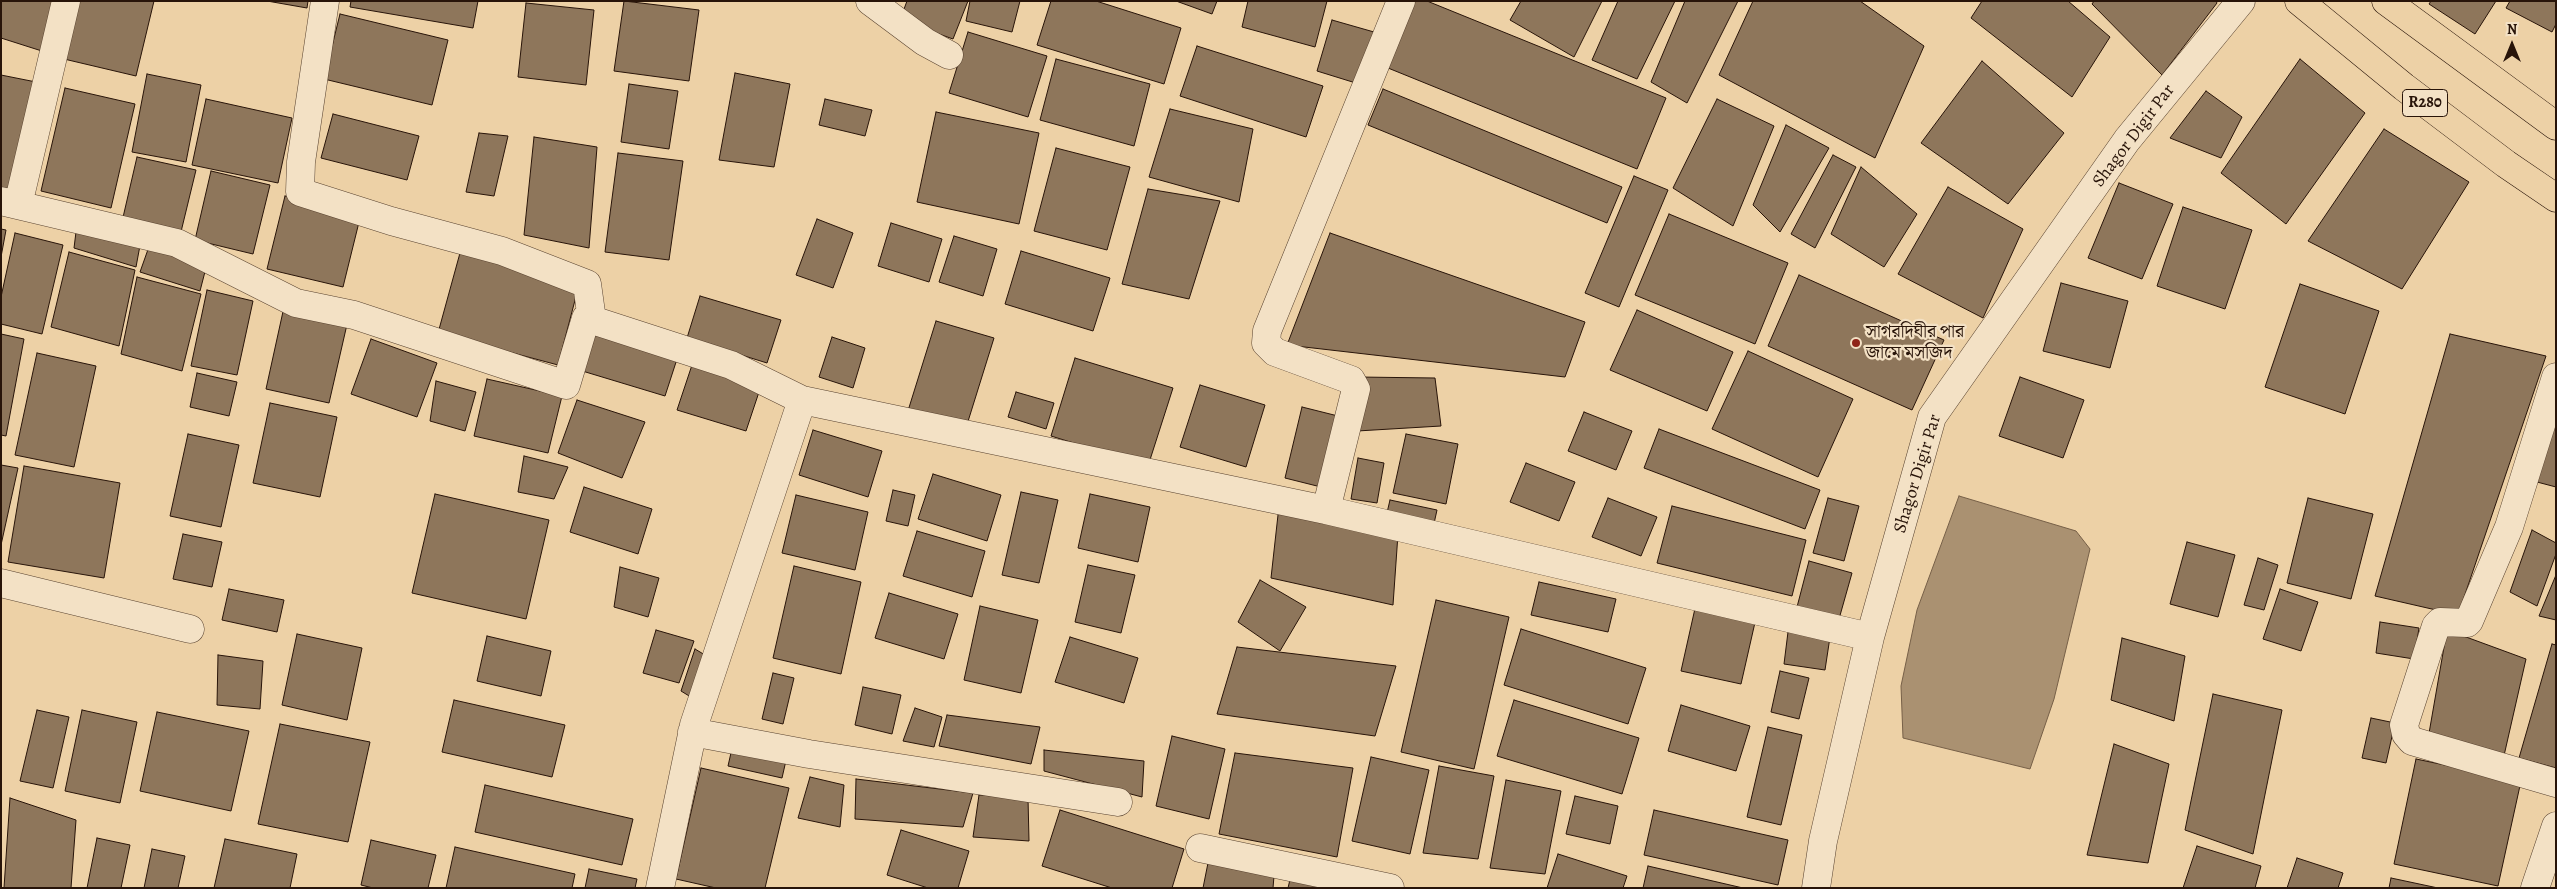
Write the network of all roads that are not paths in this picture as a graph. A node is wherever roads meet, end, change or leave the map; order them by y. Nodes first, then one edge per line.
1 (66, 1) edge
2 (325, 1) edge
3 (870, 1) edge
4 (1401, 1) edge
5 (2241, 1) edge
6 (2298, 1) edge
7 (2386, 1) edge
8 (949, 55) dead end
9 (2556, 126) edge
10 (2556, 198) edge
11 (9, 203) edge
12 (592, 320) junction
13 (2556, 377) edge
14 (802, 400) junction
15 (1326, 510) junction
16 (1, 583) edge
17 (190, 629) dead end
18 (1870, 638) junction
19 (692, 732) junction
20 (2556, 783) edge
21 (1118, 802) dead end
22 (2556, 826) edge
23 (1200, 848) dead end
24 (660, 888) edge
25 (1390, 888) edge
26 (1816, 888) edge
27 (2535, 888) edge

1 - 11 street
2 - 12 street
3 - 8 street
4 - 15 street
5 - 18 street, Shagor Digir Par
6 - 10 main road, R280
7 - 9 main road
11 - 12 street
12 - 14 street
13 - 20 street
14 - 15 street
14 - 19 street
15 - 18 street
16 - 17 street
18 - 26 street, Shagor Digir Par
19 - 21 street
19 - 24 street
22 - 27 street
23 - 25 street

